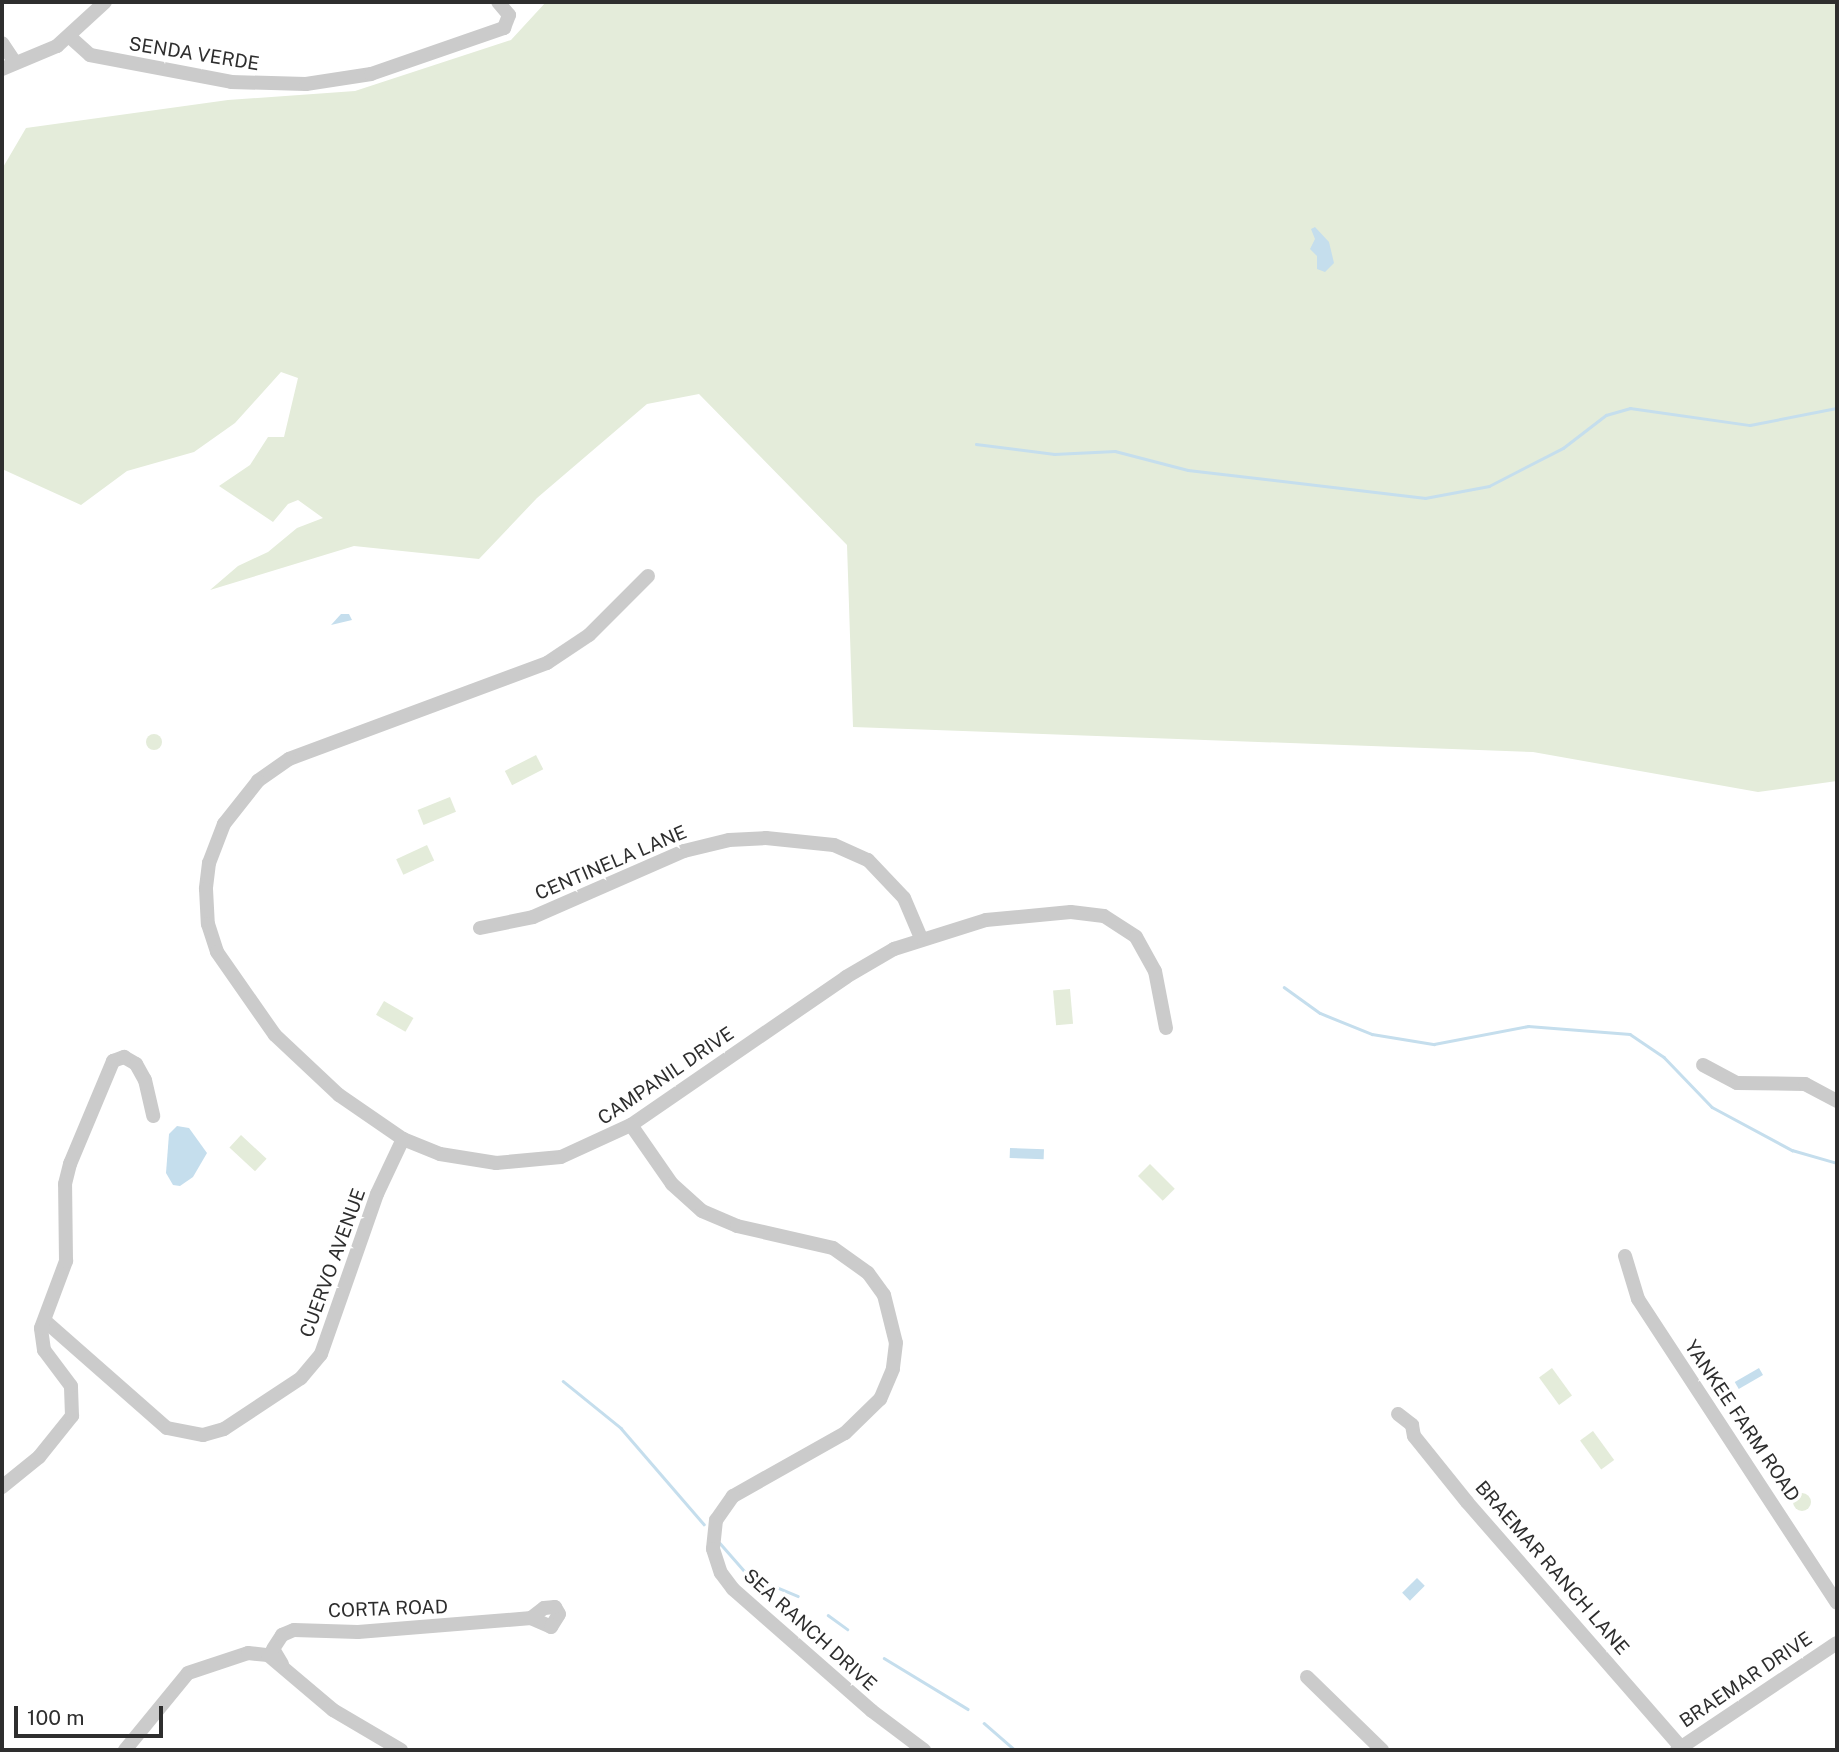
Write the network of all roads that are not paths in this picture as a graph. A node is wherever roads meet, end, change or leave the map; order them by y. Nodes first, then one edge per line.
1 (105, 2) edge
2 (498, 2) edge
3 (70, 37) junction
4 (2, 43) edge
5 (15, 62) junction
6 (2, 69) edge
7 (648, 576) dead end
8 (480, 928) dead end
9 (920, 937) junction
10 (1166, 1028) dead end
11 (1703, 1065) dead end
12 (1837, 1101) edge
13 (153, 1116) dead end
14 (631, 1125) junction
15 (402, 1139) junction
16 (1625, 1256) dead end
17 (45, 1321) junction
18 (1398, 1414) dead end
19 (2, 1487) edge
20 (1837, 1603) edge
21 (531, 1618) dead end
22 (1837, 1643) edge
23 (282, 1664) junction
24 (1307, 1677) dead end
25 (1679, 1748) edge
26 (125, 1750) edge
27 (401, 1750) edge
28 (924, 1750) edge
29 (1382, 1750) edge

1 - 3 street
2 - 3 street, SENDA VERDE
3 - 5 street
4 - 5 street
5 - 6 street
7 - 15 street, CAMPANIL DRIVE
8 - 9 street, CENTINELA LANE
9 - 10 street, CAMPANIL DRIVE
9 - 14 street, CAMPANIL DRIVE
11 - 12 street
13 - 17 street
14 - 15 street, CAMPANIL DRIVE
14 - 28 street, SEA RANCH DRIVE
15 - 17 street, CUERVO AVENUE
16 - 20 street, YANKEE FARM ROAD
17 - 19 street
18 - 25 street, BRAEMAR RANCH LANE
21 - 23 street, CORTA ROAD
22 - 25 street, BRAEMAR DRIVE
23 - 26 street
23 - 27 street
24 - 29 street

